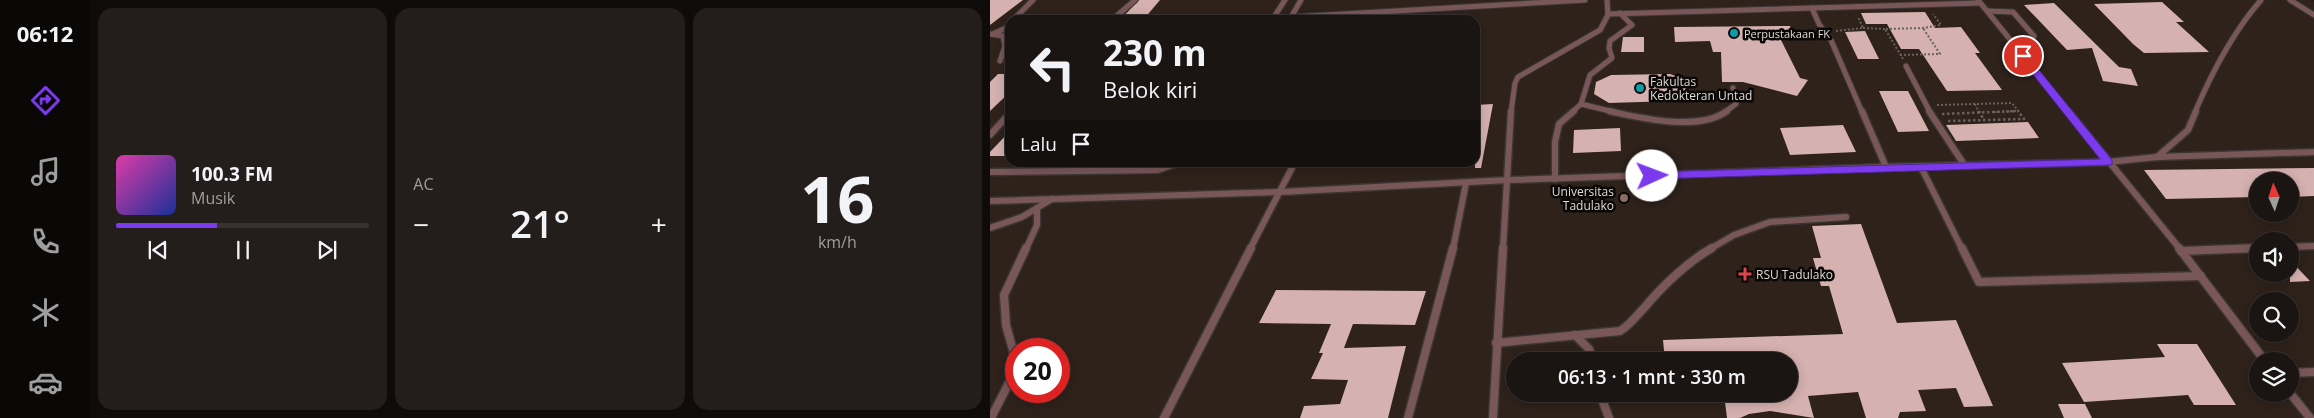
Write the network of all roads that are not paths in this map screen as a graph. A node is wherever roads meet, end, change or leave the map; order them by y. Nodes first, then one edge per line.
1 (1033, 0) edge
2 (1135, 0) edge
3 (1286, 0) edge
4 (1301, 0) edge
5 (1585, 0) edge
6 (1607, 0) edge
7 (2261, 0) edge
8 (2290, 0) edge
9 (1979, 1) edge
10 (1812, 8) junction
11 (1987, 11) junction
12 (1620, 13) junction
13 (1608, 14) junction
14 (1018, 15) edge
15 (1118, 15) edge
16 (1276, 15) edge
17 (1292, 15) edge
18 (1339, 15) edge
19 (2314, 15) edge
20 (1005, 28) edge
21 (992, 34) edge
22 (2034, 36) dead end
23 (1005, 41) edge
24 (1005, 50) edge
25 (1000, 61) dead end
26 (1906, 66) road end
27 (1733, 88) dead end
28 (1581, 104) junction
29 (1005, 118) edge
30 (990, 135) edge
31 (2314, 152) edge
32 (2157, 157) junction
33 (2108, 162) junction
34 (1965, 166) junction
35 (1167, 167) edge
36 (1293, 167) edge
37 (1886, 167) junction
38 (1921, 167) junction
39 (990, 172) edge
40 (1555, 179) junction
41 (1508, 180) junction
42 (1466, 183) junction
43 (1281, 192) junction
44 (1052, 200) junction
45 (990, 201) edge
46 (1036, 211) junction
47 (1846, 217) dead end
48 (990, 228) edge
49 (2299, 246) edge
50 (2314, 246) edge
51 (2249, 248) edge
52 (2181, 251) junction
53 (2201, 276) junction
54 (1575, 335) junction
55 (1010, 338) edge
56 (1496, 343) junction
57 (1592, 352) edge
58 (2258, 352) edge
59 (2314, 372) edge
60 (2299, 373) edge
61 (1005, 391) edge
62 (1603, 402) edge
63 (2297, 402) edge
64 (991, 418) edge
65 (1164, 418) edge
66 (1408, 418) edge
67 (1493, 418) edge
68 (1609, 418) edge
69 (2310, 418) edge

1 - 14 lane
2 - 15 lane
3 - 16 lane
4 - 17 lane
5 - 18 lane
6 - 13 lane
7 - 32 lane
8 - 19 lane
9 - 10 lane
9 - 11 lane
10 - 12 lane
10 - 37 lane
11 - 22 lane
11 - 33 lane
12 - 13 lane
12 - 28 lane
13 - 41 lane
20 - 21 lane
21 - 23 lane
24 - 25 lane
26 - 34 lane
27 - 28 lane
28 - 40 lane
29 - 30 lane
31 - 32 lane
32 - 33 lane
33 - 34 lane
33 - 52 lane
34 - 38 lane
35 - 39 lane
36 - 43 lane
37 - 38 lane
37 - 40 lane
38 - 53 lane
40 - 41 lane
41 - 42 lane
41 - 56 lane
42 - 43 lane
42 - 66 lane
43 - 44 lane
43 - 65 lane
44 - 45 lane
44 - 46 lane
46 - 48 lane
46 - 55 lane
47 - 54 lane
49 - 50 lane
51 - 52 lane
52 - 53 lane
53 - 58 lane
54 - 56 lane
54 - 57 lane
56 - 67 lane
59 - 60 lane
61 - 64 lane
62 - 68 lane
63 - 69 lane

